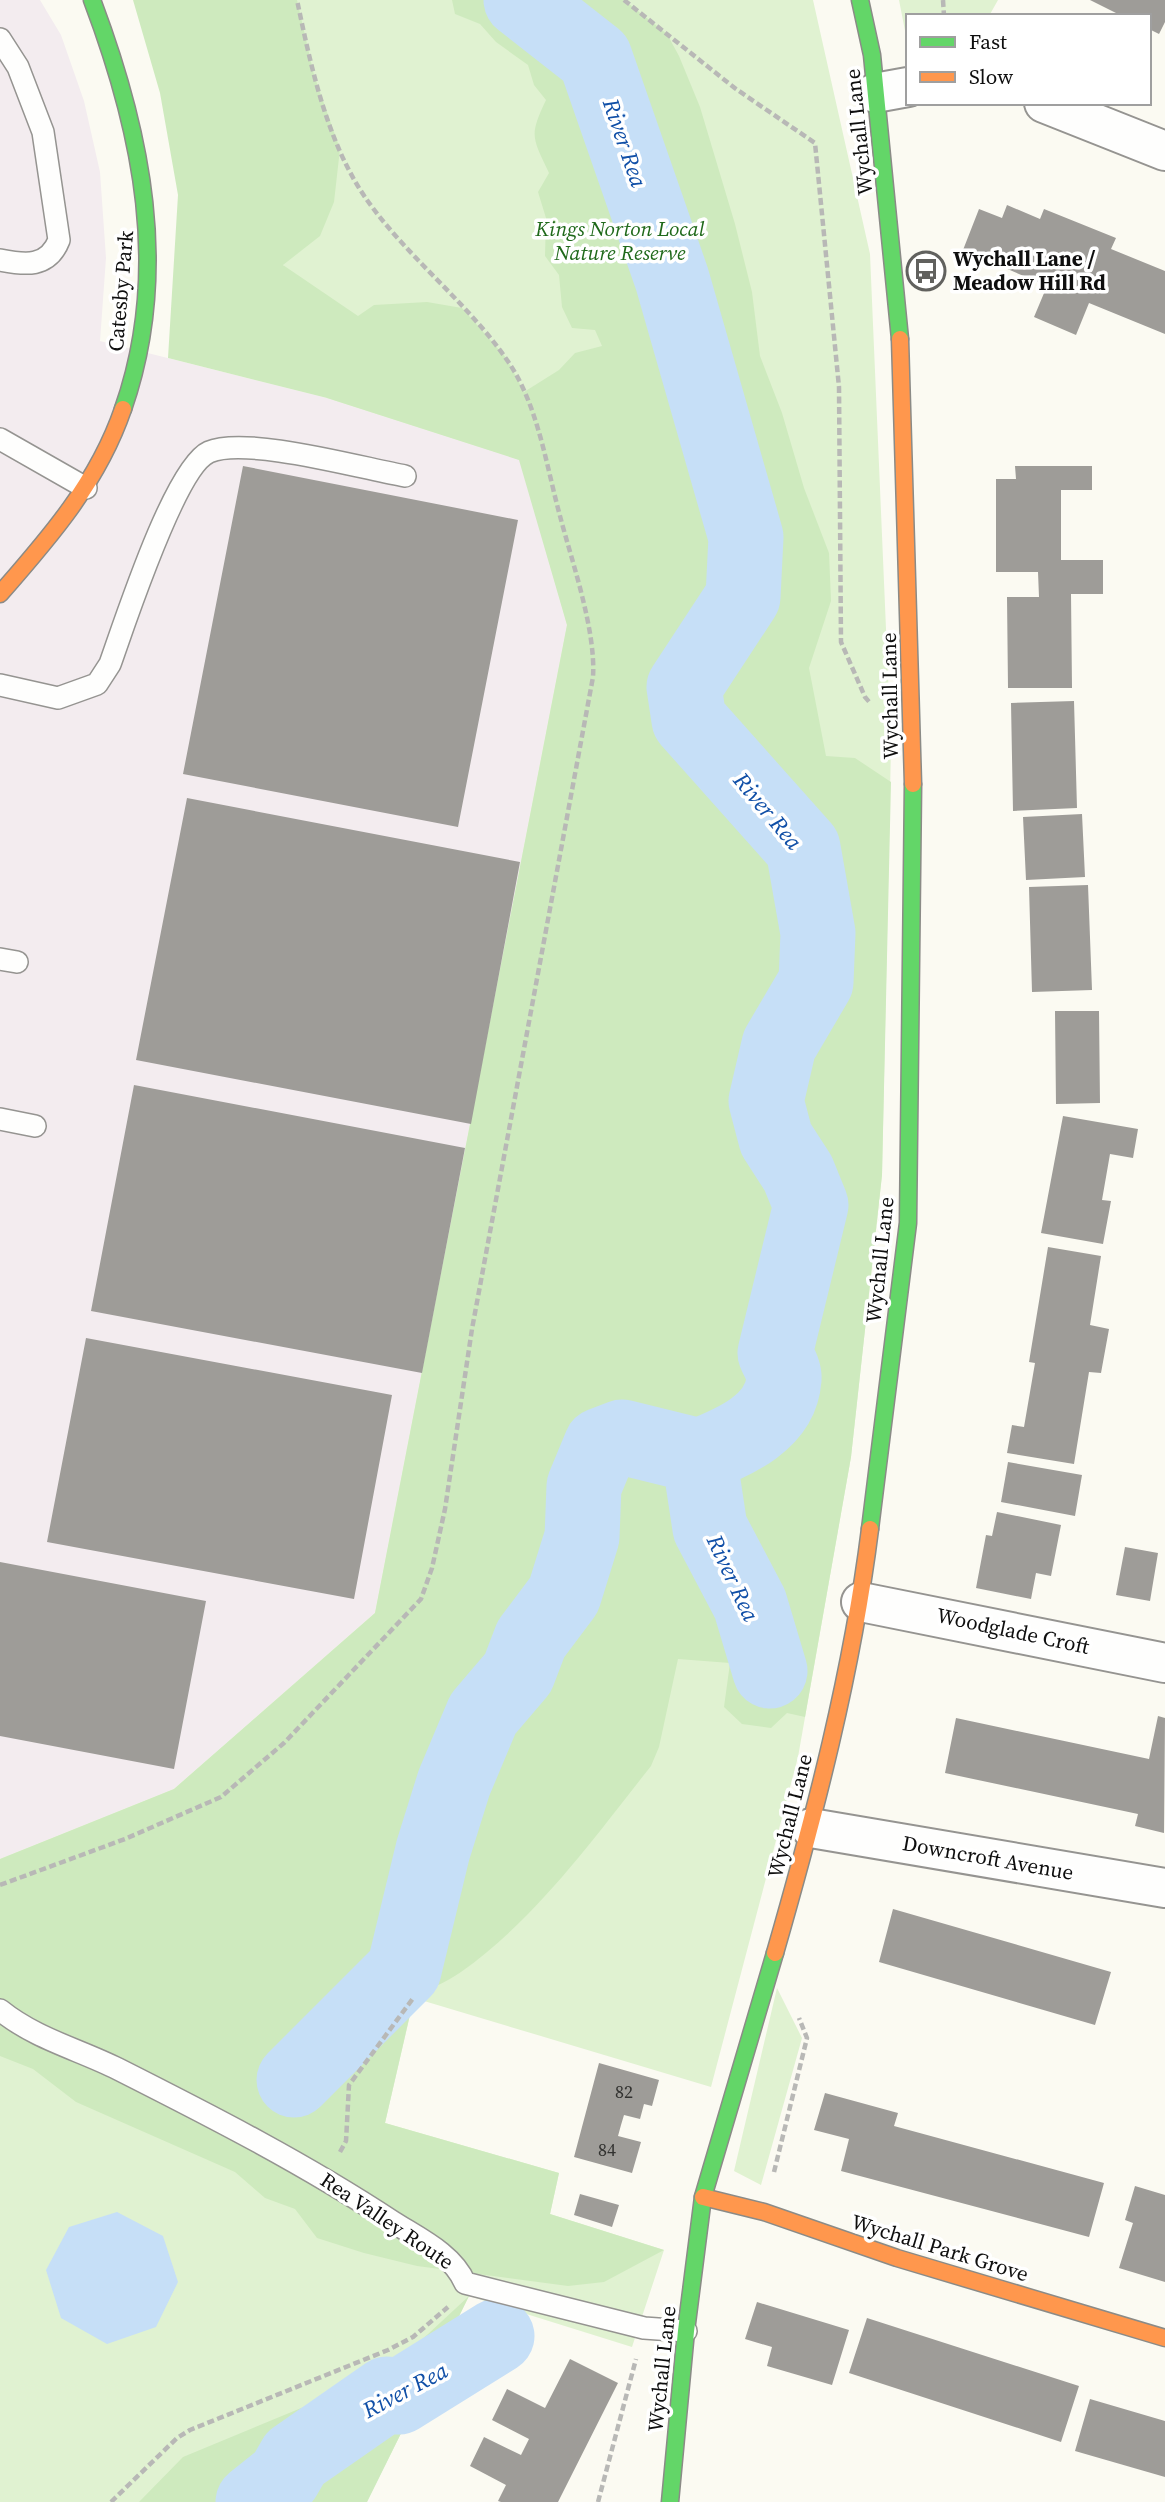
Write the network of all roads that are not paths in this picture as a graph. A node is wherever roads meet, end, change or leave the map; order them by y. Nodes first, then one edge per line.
1 (92, 0) edge
2 (860, 0) edge
3 (0, 39) edge
4 (891, 90) edge
5 (1049, 105) edge
6 (1165, 151) edge
7 (0, 260) edge
8 (0, 439) edge
9 (405, 476) dead end
10 (86, 488) junction
11 (0, 594) edge
12 (0, 685) edge
13 (0, 1119) edge
14 (35, 1126) dead end
15 (861, 1602) junction
16 (1165, 1663) edge
17 (811, 1828) junction
18 (1165, 1888) edge
19 (0, 2010) edge
20 (703, 2197) junction
21 (686, 2331) junction
22 (1165, 2339) edge
23 (670, 2502) edge

1 - 10 street, Catesby Park
2 - 4 street, Wychall Lane
3 - 7 lane
4 - 15 street, Wychall Lane
5 - 6 street
8 - 10 lane
9 - 12 lane
10 - 11 street, Catesby Park
13 - 14 lane
15 - 16 street, Woodglade Croft
15 - 17 street, Wychall Lane
17 - 18 street, Downcroft Avenue
17 - 20 street, Wychall Lane
19 - 21 lane, Rea Valley Route
20 - 21 street, Wychall Lane
20 - 22 street, Wychall Park Grove
21 - 23 street, Wychall Lane

